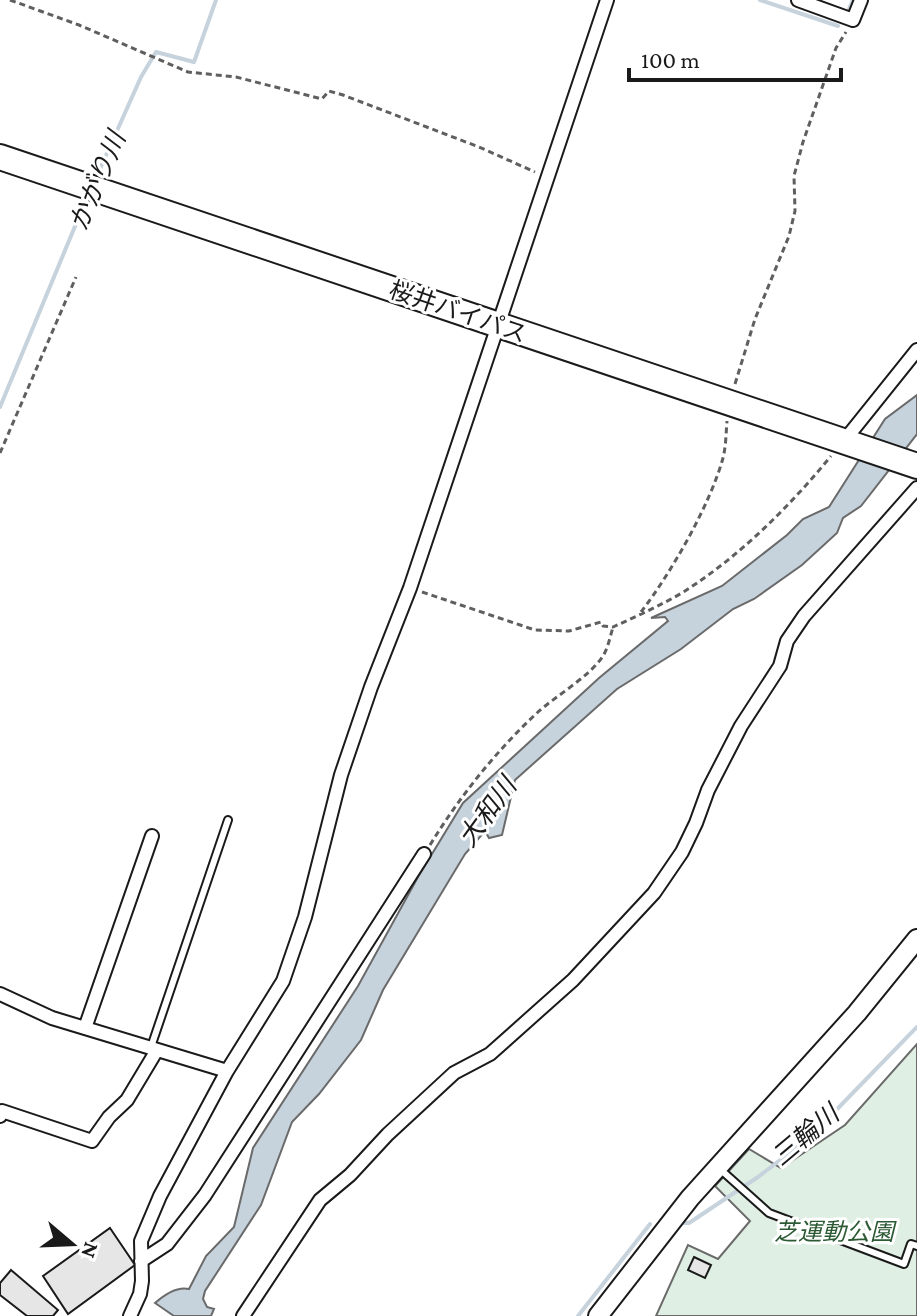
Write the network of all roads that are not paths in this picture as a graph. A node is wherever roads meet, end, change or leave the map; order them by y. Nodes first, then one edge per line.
1 (607, 0) edge
2 (798, 0) edge
3 (861, 0) edge
4 (0, 157) edge
5 (498, 326) junction
6 (917, 350) edge
7 (853, 444) junction
8 (916, 473) edge
9 (228, 820) dead end
10 (152, 836) dead end
11 (424, 854) road end
12 (917, 939) edge
13 (0, 994) edge
14 (85, 1028) junction
15 (154, 1049) junction
16 (227, 1071) junction
17 (0, 1116) edge
18 (723, 1172) junction
19 (917, 1246) edge
20 (141, 1261) junction
21 (130, 1316) edge
22 (243, 1316) edge
23 (598, 1316) edge

1 - 5 street
2 - 3 street
4 - 5 highway, 桜井バイパス
5 - 7 highway, 桜井バイパス
5 - 16 street
6 - 7 street
7 - 8 highway, 桜井バイパス
8 - 22 street
9 - 15 lane
10 - 14 street
11 - 20 street
12 - 18 street
13 - 14 street
14 - 15 street
15 - 16 street
15 - 17 street
16 - 20 street
18 - 19 lane
18 - 23 street
20 - 21 street

